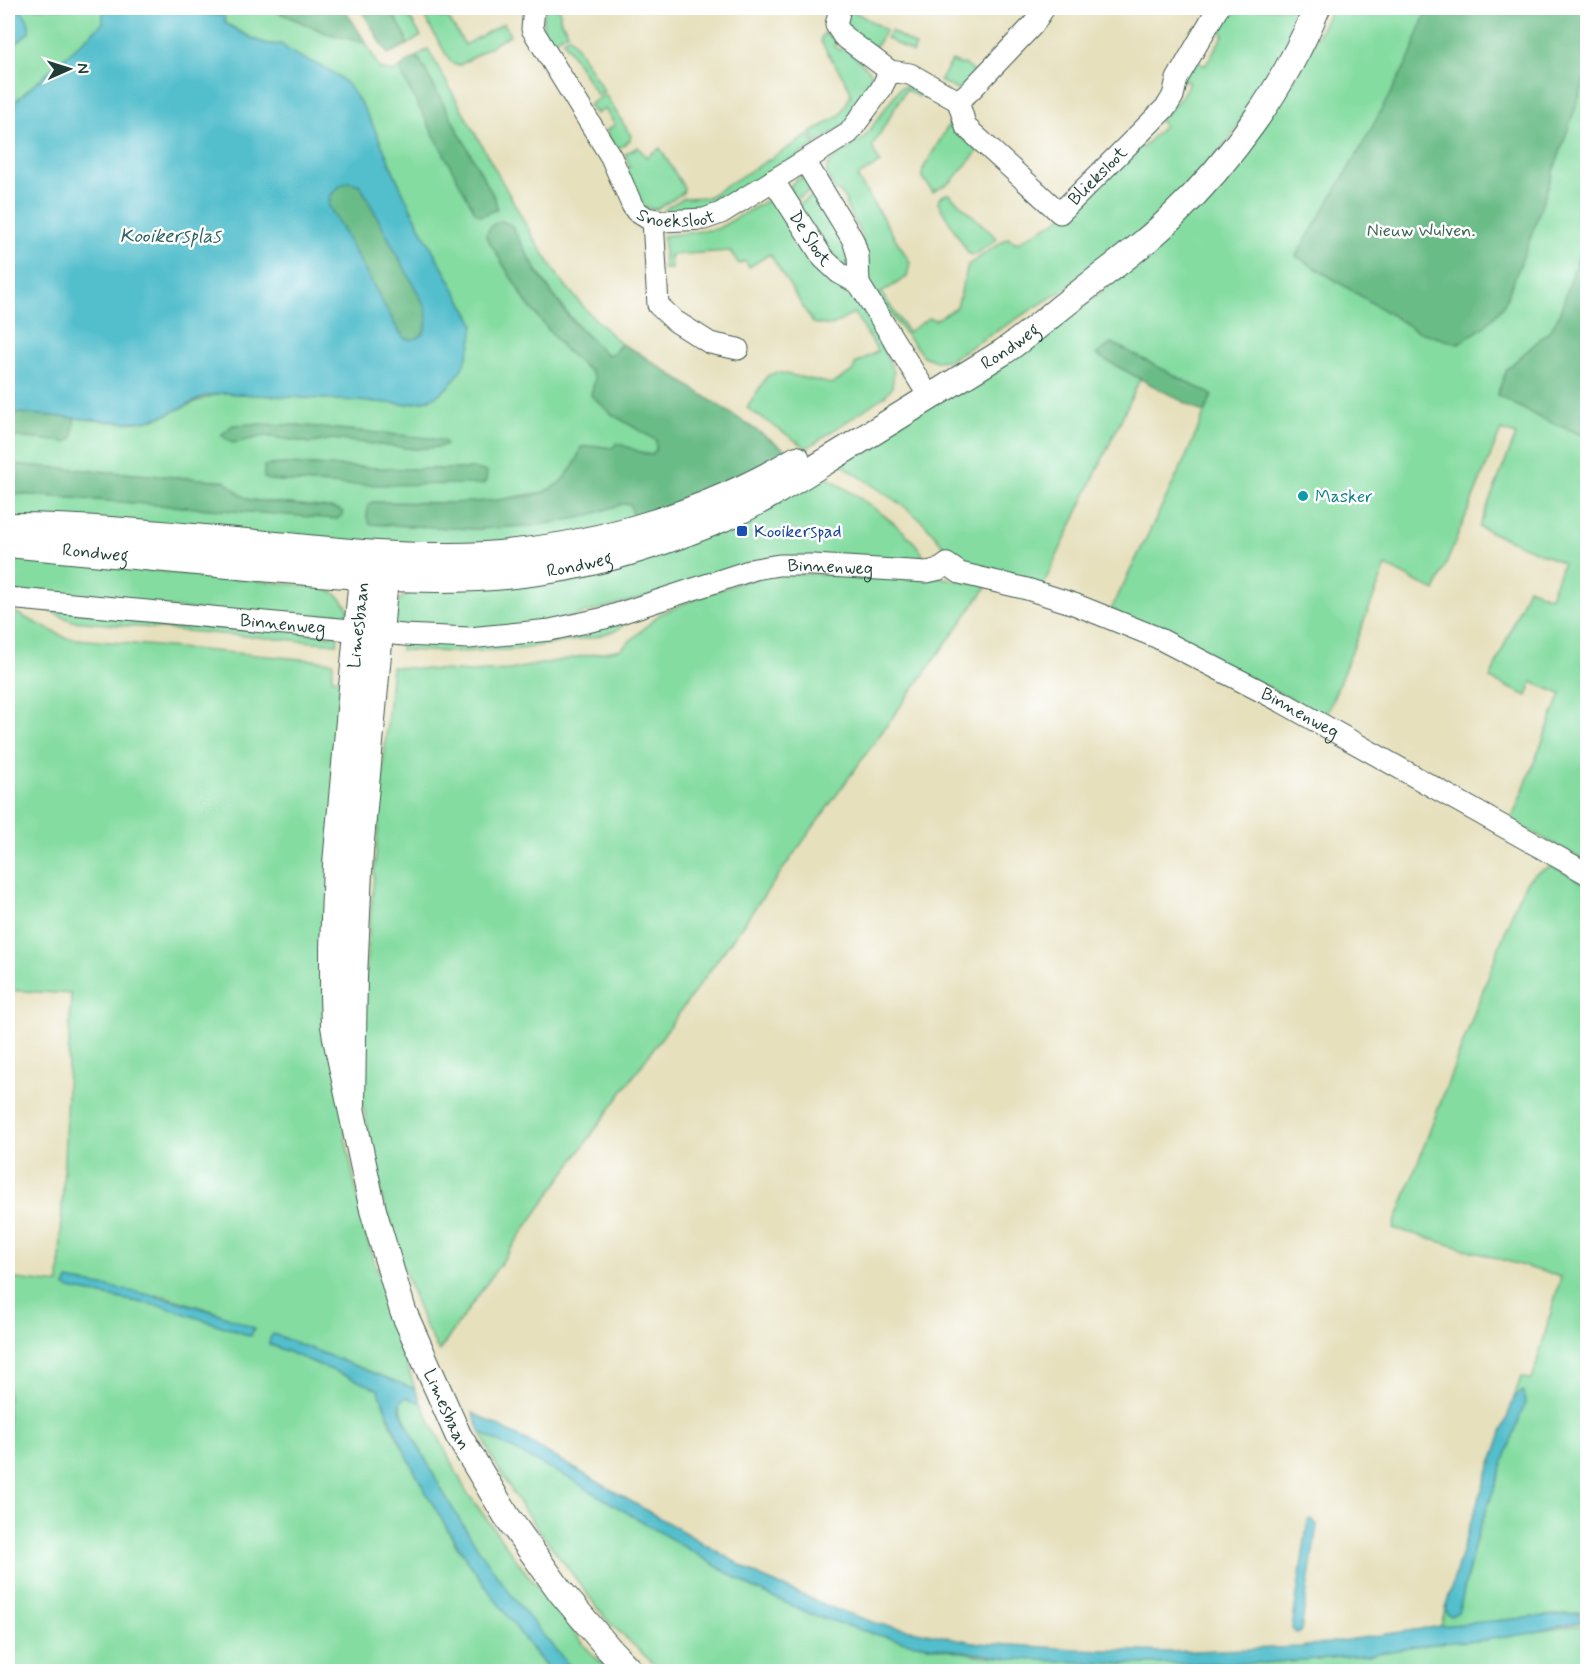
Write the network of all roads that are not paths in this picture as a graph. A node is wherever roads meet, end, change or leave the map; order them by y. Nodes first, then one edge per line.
1 (534, 8) edge
2 (840, 8) edge
3 (1044, 8) edge
4 (1218, 8) edge
5 (1317, 8) edge
6 (890, 71) junction
7 (958, 101) junction
8 (805, 161) junction
9 (773, 180) junction
10 (653, 220) junction
11 (859, 284) junction
12 (738, 349) dead end
13 (925, 390) junction
14 (8, 526) edge
15 (8, 544) edge
16 (374, 554) junction
17 (373, 577) junction
18 (8, 598) edge
19 (368, 639) junction
20 (1587, 874) edge
21 (631, 1671) edge

1 - 10 street, Snoeksloot
2 - 6 street
3 - 7 street
4 - 7 street, Blieksloot
5 - 13 main road, Rondweg
6 - 7 street
6 - 8 street, Snoeksloot
8 - 9 street, Snoeksloot
8 - 11 street, De Sloot
9 - 10 street, Snoeksloot
9 - 11 street, De Sloot
10 - 12 street
11 - 13 street, De Sloot
13 - 16 main road, Rondweg
13 - 17 main road, Rondweg
14 - 16 main road, Rondweg
15 - 17 main road, Rondweg
16 - 17 main road, Limesbaan
17 - 19 main road, Limesbaan
18 - 19 street, Binnenweg
19 - 20 street, Binnenweg
19 - 21 main road, Limesbaan

